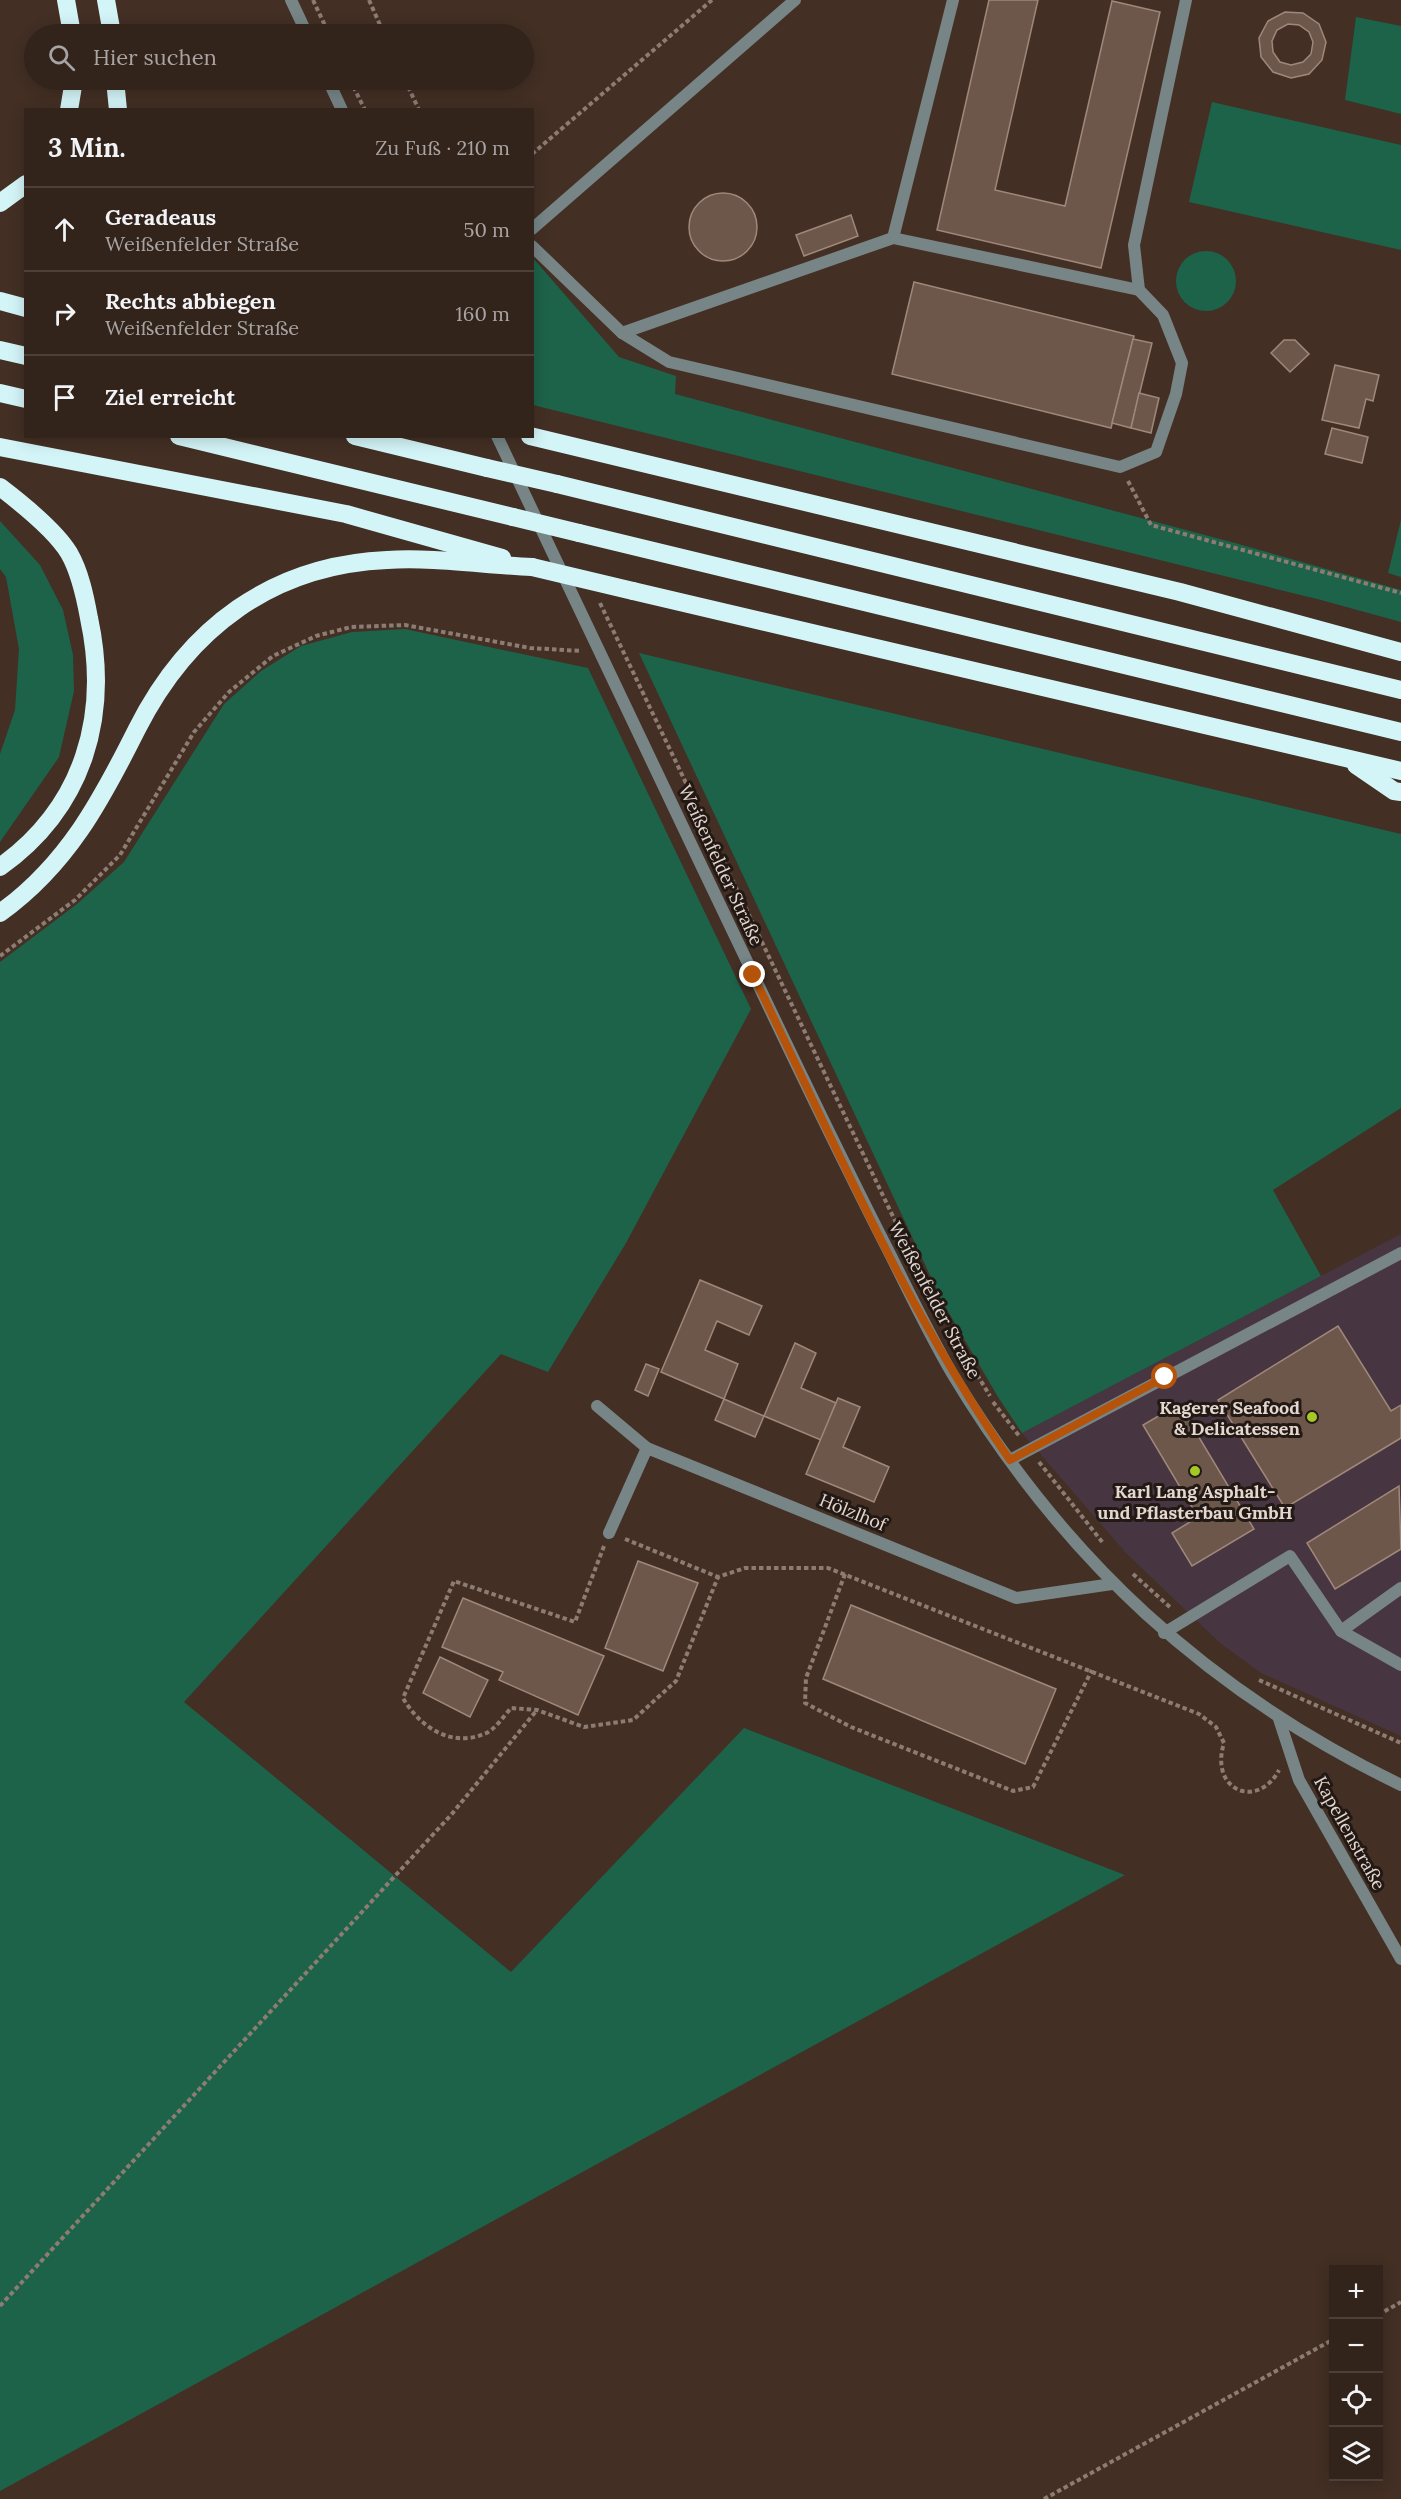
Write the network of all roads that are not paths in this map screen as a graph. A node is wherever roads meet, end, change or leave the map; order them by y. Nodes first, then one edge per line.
1 (66, 0) edge
2 (106, 0) edge
3 (291, 0) edge
4 (795, 0) edge
5 (953, 0) edge
6 (1186, 0) edge
7 (70, 24) edge
8 (110, 24) edge
9 (302, 24) edge
10 (72, 90) edge
11 (117, 90) edge
12 (333, 90) edge
13 (69, 108) edge
14 (118, 108) edge
15 (341, 108) edge
16 (24, 185) edge
17 (0, 203) edge
18 (534, 227) edge
19 (892, 238) junction
20 (534, 248) edge
21 (1139, 290) junction
22 (0, 301) edge
23 (24, 307) edge
24 (622, 333) junction
25 (0, 350) edge
26 (24, 356) edge
27 (0, 393) edge
28 (24, 399) edge
29 (187, 438) edge
30 (363, 438) edge
31 (498, 438) edge
32 (538, 438) edge
33 (0, 447) edge
34 (0, 487) edge
35 (532, 567) junction
36 (1401, 652) edge
37 (1401, 690) edge
38 (1401, 732) edge
39 (1344, 757) junction
40 (1401, 771) edge
41 (1401, 792) edge
42 (0, 867) edge
43 (0, 913) edge
44 (1401, 1253) edge
45 (597, 1406) dead end
46 (647, 1448) junction
47 (1010, 1460) junction
48 (609, 1533) road end
49 (1112, 1584) junction
50 (1401, 1588) edge
51 (1341, 1631) junction
52 (1164, 1633) junction
53 (1401, 1665) edge
54 (1279, 1719) junction
55 (1401, 1785) edge
56 (1401, 1959) edge

1 - 7 highway
2 - 8 highway
3 - 9 street
4 - 18 street
5 - 19 street
6 - 21 street
10 - 13 highway
11 - 14 highway
12 - 15 street
16 - 17 highway
19 - 21 street
19 - 24 street
20 - 24 street
21 - 24 street
22 - 23 highway
25 - 26 highway
27 - 28 highway
29 - 38 highway, bridge
30 - 37 highway, bridge
31 - 47 street, Weißenfelder Straße
32 - 36 highway
33 - 35 highway
34 - 42 highway
35 - 39 highway, bridge
35 - 43 highway
39 - 40 highway
39 - 41 highway
44 - 47 street
45 - 46 street, Hölzlhof
46 - 48 street
46 - 49 street, Hölzlhof
47 - 49 street, Weißenfelder Straße
49 - 52 street, Weißenfelder Straße
50 - 51 street
51 - 52 street
51 - 53 street
52 - 54 street, Weißenfelder Straße
54 - 55 street, Weißenfelder Straße
54 - 56 street, Kapellenstraße

